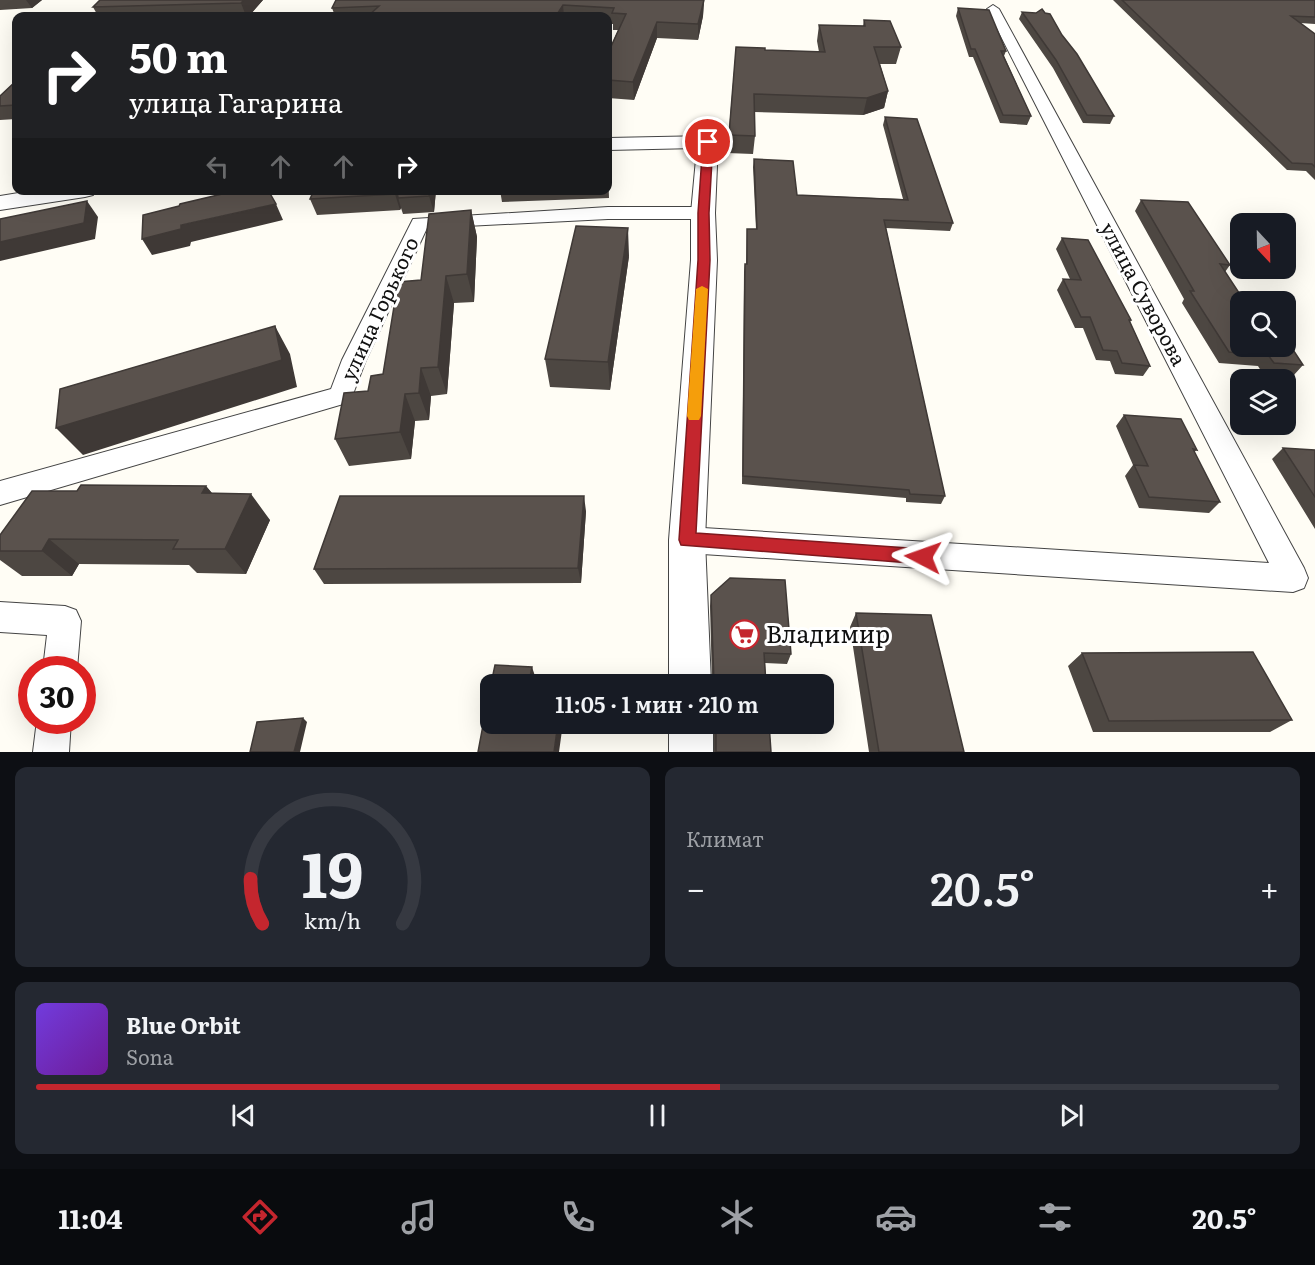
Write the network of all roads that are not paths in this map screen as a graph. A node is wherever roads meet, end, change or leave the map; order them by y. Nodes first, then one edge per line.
1 (993, 9) dead end
2 (612, 144) edge
3 (52, 195) edge
4 (0, 203) edge
5 (703, 213) junction
6 (0, 493) edge
7 (687, 540) junction
8 (0, 617) edge
9 (61, 656) edge
10 (690, 674) edge
11 (53, 734) edge
12 (691, 734) edge
13 (51, 752) edge
14 (691, 752) edge

1 - 7 street, улица Суворова
2 - 5 street
3 - 4 street
5 - 6 street, улица Горького
5 - 7 street
7 - 10 street
8 - 9 street
11 - 13 street
12 - 14 street

